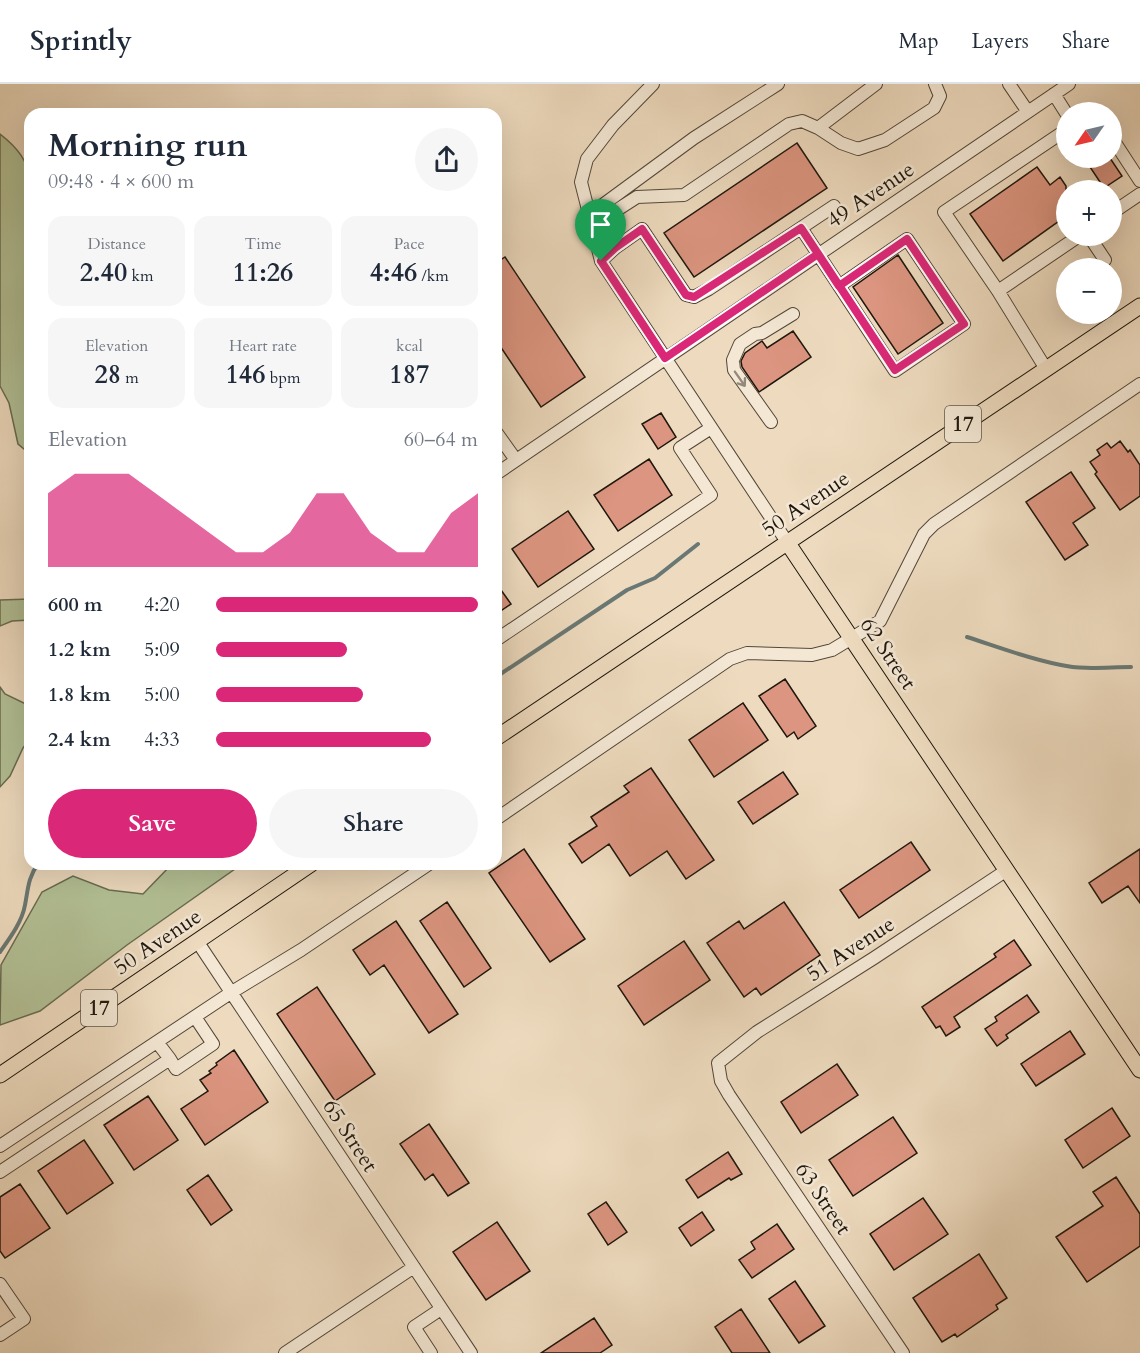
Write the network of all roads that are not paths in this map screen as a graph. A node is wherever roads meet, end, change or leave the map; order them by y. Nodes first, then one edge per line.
1 (652, 84) edge
2 (778, 84) edge
3 (876, 84) edge
4 (935, 84) edge
5 (1009, 84) edge
6 (1069, 84) edge
7 (1054, 94) junction
8 (1059, 102) edge
9 (1028, 112) junction
10 (818, 128) junction
11 (1056, 137) edge
12 (1122, 153) edge
13 (1140, 181) edge
14 (633, 192) junction
15 (1140, 194) edge
16 (834, 206) dead end
17 (1122, 206) edge
18 (590, 221) junction
19 (801, 228) junction
20 (1064, 246) edge
21 (818, 254) junction
22 (601, 261) junction
23 (839, 286) junction
24 (998, 291) junction
25 (1140, 306) edge
26 (793, 314) dead end
27 (665, 358) junction
28 (1046, 369) junction
29 (1140, 384) edge
30 (771, 422) dead end
31 (711, 428) junction
32 (502, 440) edge
33 (516, 460) junction
34 (502, 470) edge
35 (787, 542) junction
36 (502, 636) edge
37 (852, 638) junction
38 (502, 734) edge
39 (502, 815) edge
40 (302, 870) edge
41 (420, 870) edge
42 (1007, 870) junction
43 (197, 941) junction
44 (232, 992) junction
45 (195, 1017) junction
46 (158, 1042) junction
47 (170, 1059) junction
48 (718, 1063) joint
49 (1140, 1070) edge
50 (0, 1075) edge
51 (102, 1079) junction
52 (113, 1096) junction
53 (2, 1145) edge
54 (17, 1161) junction
55 (0, 1172) edge
56 (414, 1268) junction
57 (0, 1284) edge
58 (441, 1309) junction
59 (0, 1335) edge
60 (285, 1353) edge
61 (431, 1353) edge
62 (471, 1353) edge
63 (903, 1353) edge

1 - 18 street, 62 Street
2 - 14 street
3 - 10 street
4 - 10 street
5 - 9 street
6 - 7 street, 49 Avenue
7 - 8 street
7 - 9 street, 49 Avenue
9 - 21 street, 49 Avenue
10 - 14 street
11 - 24 street
12 - 13 street
14 - 18 street
15 - 17 street
16 - 19 street
18 - 22 street, 62 Street
19 - 21 street
19 - 22 street
20 - 24 street
21 - 23 street
21 - 27 street, 49 Avenue
22 - 27 street, 62 Street
23 - 23 street
24 - 28 street
25 - 28 main road, 50 Avenue / 17
26 -> 30 street
27 - 31 street, 62 Street
27 - 33 street, 49 Avenue
28 - 35 main road, 50 Avenue / 17
29 - 37 street
31 - 35 street, 62 Street
31 - 36 street
32 - 33 street
33 - 34 street, 49 Avenue
35 - 37 main road, 62 Street
35 - 38 main road, 50 Avenue / 17
37 - 39 street
37 - 42 main road, 62 Street
40 - 43 main road, 50 Avenue / 17
41 - 44 street
42 - 48 street, 51 Avenue
42 - 49 main road, 62 Street
43 - 44 street, 65 Street
43 - 50 main road, 50 Avenue / 17
44 - 45 street
44 - 56 street, 65 Street
45 - 46 street
45 - 47 street
46 - 47 street
46 - 51 street
47 - 52 street
48 - 63 street, 63 Street
51 - 52 street
51 - 53 street
52 - 54 street
53 - 54 street
54 - 55 street
56 - 58 street, 65 Street
56 - 60 street
57 - 59 street
58 - 61 street
58 - 62 street, 65 Street

